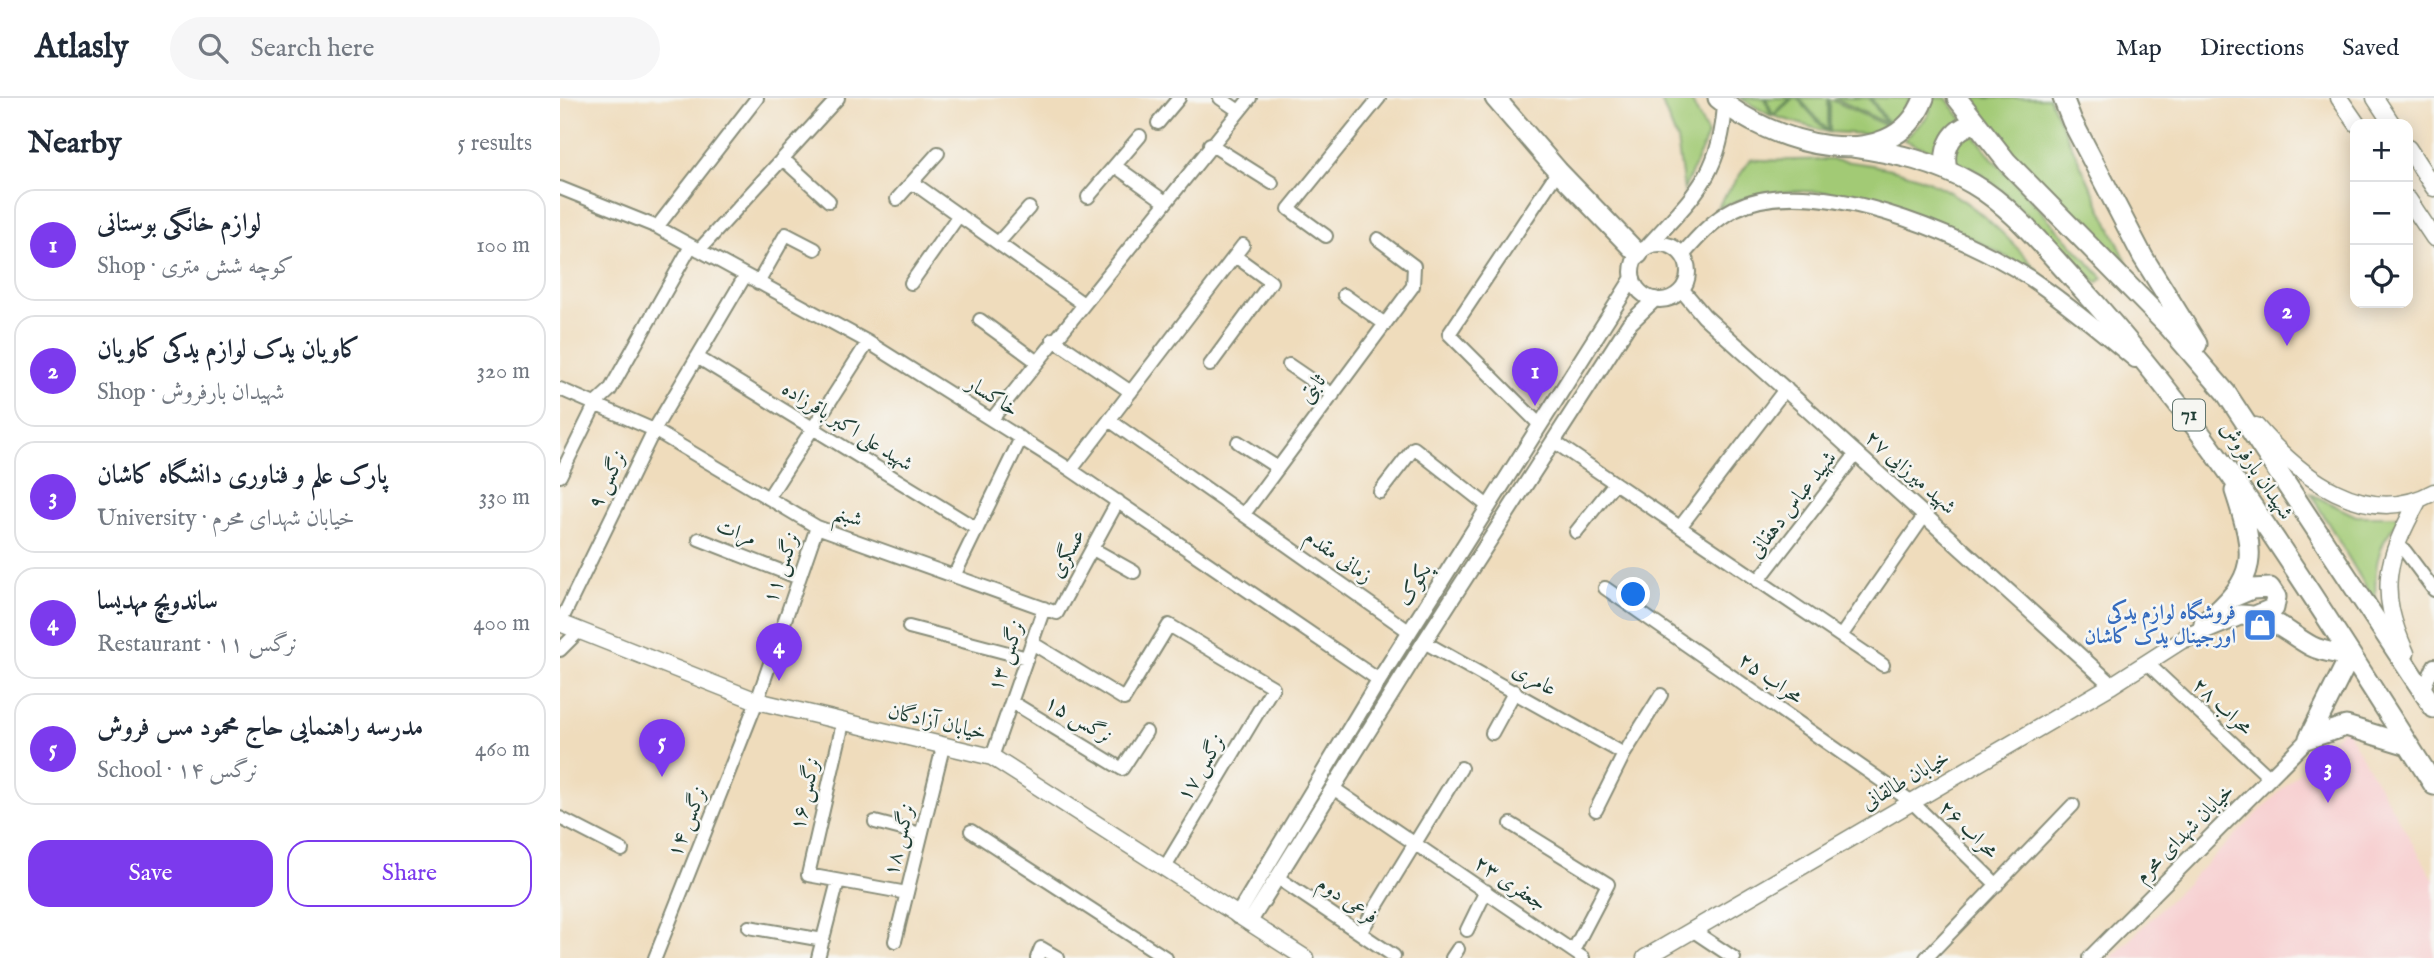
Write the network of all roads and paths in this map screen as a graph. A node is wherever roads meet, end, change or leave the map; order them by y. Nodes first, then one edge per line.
1 (757, 98) edge
2 (838, 98) edge
3 (1179, 98) edge
4 (1220, 98) edge
5 (1250, 98) edge
6 (1379, 98) edge
7 (1495, 98) edge
8 (1924, 98) edge
9 (1956, 98) edge
10 (2063, 98) edge
11 (2339, 98) edge
12 (2375, 98) edge
13 (1722, 101) edge
14 (1238, 111) junction
15 (2354, 119) edge
16 (2389, 119) edge
17 (1158, 123) dead end
18 (1975, 123) junction
19 (1140, 136) dead end
20 (1210, 144) junction
21 (1853, 147) junction
22 (938, 153) dead end
23 (2413, 156) edge
24 (783, 159) junction
25 (1115, 166) junction
26 (1558, 170) junction
27 (1947, 170) junction
28 (912, 182) junction
29 (1272, 183) dead end
30 (560, 188) edge
31 (2434, 188) edge
32 (1088, 197) dead end
33 (897, 199) dead end
34 (829, 201) dead end
35 (1164, 201) junction
36 (2413, 206) edge
37 (1029, 208) dead end
38 (959, 215) junction
39 (657, 227) junction
40 (1326, 236) dead end
41 (2434, 238) edge
42 (1378, 239) dead end
43 (998, 243) junction
44 (695, 248) junction
45 (815, 249) dead end
46 (1643, 250) junction
47 (1683, 254) junction
48 (745, 276) junction
49 (1633, 278) junction
50 (758, 283) junction
51 (911, 283) dead end
52 (1682, 290) junction
53 (1344, 295) dead end
54 (1655, 299) junction
55 (1082, 303) junction
56 (980, 320) dead end
57 (1385, 324) junction
58 (1053, 339) junction
59 (868, 342) junction
60 (697, 358) junction
61 (1036, 361) junction
62 (1210, 365) dead end
63 (1289, 365) dead end
64 (2164, 383) junction
65 (1786, 388) junction
66 (560, 389) edge
67 (1130, 392) junction
68 (2226, 393) junction
69 (1333, 395) junction
70 (596, 403) junction
71 (992, 419) junction
72 (1109, 419) junction
73 (1540, 425) junction
74 (812, 428) junction
75 (654, 430) junction
76 (1021, 438) junction
77 (1553, 441) junction
78 (1238, 442) dead end
79 (1857, 453) junction
80 (2227, 466) junction
81 (1278, 468) junction
82 (1070, 470) junction
83 (560, 474) edge
84 (1615, 484) junction
85 (1380, 492) dead end
86 (2434, 492) edge
87 (768, 498) junction
88 (1118, 501) junction
89 (2418, 501) junction
90 (1489, 507) junction
91 (1244, 514) junction
92 (1925, 515) junction
93 (817, 527) junction
94 (1680, 527) junction
95 (977, 529) junction
96 (1576, 532) dead end
97 (699, 539) dead end
98 (1093, 549) junction
99 (2405, 551) dead end
100 (1134, 572) dead end
101 (955, 574) junction
102 (799, 578) junction
103 (1758, 580) junction
104 (1440, 585) junction
105 (1605, 588) dead end
106 (2434, 590) edge
107 (1455, 593) junction
108 (2233, 597) junction
109 (1044, 608) junction
110 (2255, 616) junction
111 (560, 623) edge
112 (909, 627) dead end
113 (579, 631) junction
114 (1410, 632) junction
115 (1841, 636) junction
116 (2187, 636) junction
117 (1424, 642) junction
118 (1032, 643) junction
119 (2312, 647) junction
120 (560, 650) edge
121 (2350, 656) junction
122 (1027, 658) junction
123 (2147, 663) junction
124 (1883, 665) dead end
125 (2434, 665) edge
126 (1379, 680) junction
127 (2112, 685) junction
128 (2333, 687) junction
129 (1515, 691) junction
130 (2423, 691) junction
131 (1661, 695) dead end
132 (757, 701) junction
133 (1012, 702) junction
134 (2434, 708) edge
135 (843, 723) junction
136 (1146, 732) dead end
137 (1492, 733) dead end
138 (2309, 738) junction
139 (2408, 745) junction
140 (943, 747) junction
141 (1624, 754) junction
142 (992, 757) junction
143 (1461, 768) dead end
144 (2270, 778) junction
145 (2434, 785) edge
146 (1332, 788) junction
147 (1912, 802) junction
148 (2073, 805) dead end
149 (1596, 810) dead end
150 (560, 818) edge
151 (875, 822) dead end
152 (1511, 824) dead end
153 (971, 831) dead end
154 (921, 834) junction
155 (1414, 842) junction
156 (621, 850) dead end
157 (1164, 869) junction
158 (1278, 877) junction
159 (838, 881) junction
160 (1997, 885) junction
161 (1486, 891) junction
162 (907, 893) junction
163 (1243, 920) junction
164 (749, 927) dead end
165 (1467, 930) dead end
166 (1692, 930) junction
167 (1360, 933) junction
168 (823, 940) junction
169 (895, 941) dead end
170 (1578, 954) edge
171 (1294, 955) edge
172 (1394, 956) dead end
173 (655, 958) edge
174 (818, 958) edge
175 (1037, 958) edge
176 (1058, 958) edge
177 (1166, 958) edge
178 (1644, 958) edge
179 (1734, 958) edge
180 (1926, 958) edge
181 (2090, 958) edge

1 - 39 street
2 - 24 street
3 - 17 street
4 - 14 street
5 - 14 street
6 - 40 street
7 - 26 highway
8 - 21 highway, 71
9 - 18 highway, شهیدان بارفروش / 71
10 - 68 highway
11 - 15 main road
12 - 16 main road
13 - 21 highway, 71
13 - 46 street
14 - 20 street
18 - 27 highway
18 - 68 highway, شهیدان بارفروش / 71
19 - 25 street
20 - 29 street
20 - 35 street
21 - 27 highway, شهیدان بارفروش / 71
22 - 28 street
23 - 31 main road
24 - 34 street
24 - 44 street
25 - 32 street
25 - 35 street
26 - 46 highway
26 - 73 street
27 - 64 highway, شهیدان بارفروش / 71
28 - 33 street
28 - 38 street
30 - 39 street, خاکسار
35 - 55 street
36 - 41 main road
37 - 43 street
38 - 43 street
38 - 51 street
39 - 44 street, خاکسار
42 - 57 street, ثابتی
43 - 55 street
44 - 48 street, خاکسار
44 - 70 street
45 - 50 street
46 - 47 street
46 - 49 street
47 - 52 street
47 - 64 street
48 - 50 street, خاکسار
48 - 60 street, نرگس ۹
49 - 54 street
49 - 73 street, پکوک
50 - 59 street, خاکسار
52 - 54 street
52 - 65 street, شهید میرزایی ۲۷
53 - 57 street
54 - 77 street, پکوک
55 - 58 street
56 - 61 street
57 - 69 street, ثابتی
58 - 61 street
58 - 67 street
59 - 71 street, خاکسار
59 - 74 street
60 - 74 street, شهید علی اکبر باقرزاده
60 - 75 street, نرگس ۹
61 - 71 street
62 - 67 street
63 - 69 street
64 - 80 highway, شهیدان بارفروش / 71
65 - 79 street, شهید میرزایی ۲۷
65 - 94 street
66 - 70 street, شبنم
67 - 72 street
68 - 89 main road
68 - 130 highway, شهیدان بارفروش / 71
69 - 81 street, ثابتی
70 - 75 street, شبنم
70 - 83 street
71 - 76 street, خاکسار
72 - 82 street
72 - 91 street, زمانی مقدم
73 - 90 street, پکوک
74 - 87 street
74 - 95 street, شهید علی اکبر باقرزاده
75 - 87 street, شبنم
75 - 111 street, نرگس ۹
76 - 82 street, خاکسار
76 - 95 street
77 - 84 street
77 - 107 street, پکوک
78 - 81 street
79 - 92 street, شهید میرزایی ۲۷
79 - 103 street, شهید عباس دهقانی
80 - 108 highway
80 - 121 highway, شهیدان بارفروش / 71
81 - 91 street, ثابتی
82 - 88 street, خاکسار
84 - 94 street
84 - 96 street
85 - 90 street
86 - 89 main road
87 - 93 street, شبنم
88 - 98 street, عسگری
88 - 126 street, خاکسار
89 - 130 main road
90 - 104 street, پکوک
91 - 114 street, زمانی مقدم
92 - 115 street
92 - 127 street, شهید میرزایی ۲۷
93 - 101 street, شبنم
93 - 102 street, نرگس ۱۱
94 - 103 street
95 - 101 street
97 - 102 street, مرات
98 - 100 street
98 - 109 street, عسگری
99 - 106 street
101 - 109 street, شبنم
102 - 132 street, نرگس ۱۱
103 - 115 street
104 - 107 street
104 - 114 street, پکوک
105 - 147 street, محراب ۲۵
107 - 117 street, پکوک
108 - 110 highway
108 - 116 highway
109 - 118 street, نرگس ۱۳
110 - 116 highway
110 - 119 highway
111 - 113 main road, خیابان آزادگان
112 - 122 street
113 - 120 street
113 - 132 main road, خیابان آزادگان
114 - 126 street, پکوک
115 - 124 street
116 - 123 main road, خیابان طالقانی
117 - 129 street, عامری
117 - 146 street, پکوک
118 - 122 street, نرگس ۱۳
118 - 157 street, نرگس ۱۷
119 - 121 highway
119 - 128 highway
121 - 128 highway
121 - 139 highway, شهیدان بارفروش / 71
122 - 133 street, نرگس ۱۳
123 - 127 main road, خیابان طالقانی
123 - 144 street, محراب ۲۸
125 - 130 street
126 - 163 street, پکوک
127 - 147 main road, خیابان طالقانی
128 - 138 highway
129 - 137 street
129 - 141 street, عامری
130 - 134 highway, شهیدان بارفروش / 71
131 - 141 street
132 - 135 main road, خیابان آزادگان
132 - 173 street, نرگس ۱۴
133 - 136 street, نرگس ۱۵
133 - 142 street, نرگس ۱۳
135 - 140 main road, خیابان آزادگان
135 - 159 street, نرگس ۱۶
138 - 139 highway
138 - 144 street, خیابان شهدای محرم
139 - 145 highway, شهیدان بارفروش / 71
140 - 142 main road, خیابان آزادگان
140 - 154 street, نرگس ۱۸
141 - 149 street
142 - 157 main road, خیابان آزادگان
143 - 155 street
144 - 181 street, خیابان شهدای محرم
146 - 155 street, جعفری ۲۳
146 - 158 street, پکوک
147 - 160 street, محراب ۲۶
147 - 166 main road, خیابان طالقانی
148 - 160 street
150 - 156 street
151 - 154 street
152 - 170 street
153 - 177 street
154 - 162 street, نرگس ۱۸
155 - 161 street, جعفری ۲۳
155 - 167 street
157 - 163 main road, خیابان آزادگان
158 - 163 street, پکوک
158 - 167 street, فرعی دوم
159 - 162 street
159 - 168 street
160 - 180 street
161 - 165 street
161 - 170 street, جعفری ۲۳
162 - 169 street, نرگس ۱۸
163 - 171 main road, خیابان آزادگان
164 - 168 street
166 - 178 main road, خیابان طالقانی
166 - 179 street
167 - 172 street, فرعی دوم
168 - 174 street
175 - 176 street

